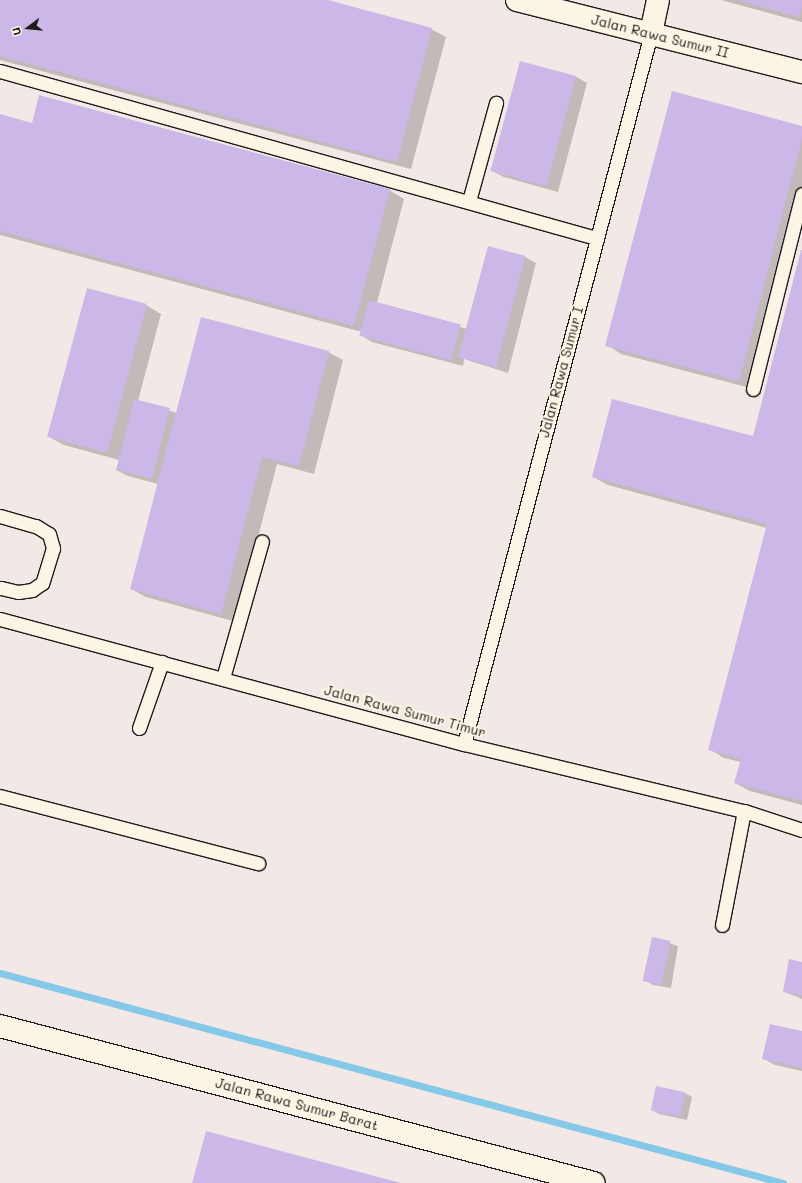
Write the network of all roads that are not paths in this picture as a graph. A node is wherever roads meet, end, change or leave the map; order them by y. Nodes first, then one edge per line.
1 (518, 0) edge
2 (658, 0) edge
3 (651, 33) junction
4 (0, 71) edge
5 (802, 72) edge
6 (496, 103) dead end
7 (802, 194) edge
8 (469, 202) junction
9 (596, 238) junction
10 (753, 389) dead end
11 (0, 516) edge
12 (262, 540) dead end
13 (0, 588) edge
14 (0, 619) edge
15 (162, 662) junction
16 (223, 678) junction
17 (139, 728) dead end
18 (464, 744) junction
19 (0, 796) edge
20 (744, 811) junction
21 (802, 830) edge
22 (258, 863) dead end
23 (722, 925) dead end
24 (0, 1026) edge
25 (594, 1183) edge

1 - 3 street, Jalan Rawa Sumur II
2 - 3 street, Jalan Rawa Sumur I
3 - 5 street, Jalan Rawa Sumur II
3 - 9 lane, Jalan Rawa Sumur I
4 - 8 lane
6 - 8 lane
7 - 10 lane
8 - 9 lane
9 - 18 lane, Jalan Rawa Sumur I
11 - 13 lane
12 - 16 lane
14 - 15 lane, Jalan Rawa Sumur Timur
15 - 16 lane, Jalan Rawa Sumur Timur
15 - 17 lane
16 - 18 lane, Jalan Rawa Sumur Timur
18 - 20 lane, Jalan Rawa Sumur Timur
19 - 22 lane
20 - 21 lane, Jalan Rawa Sumur Timur
20 - 23 lane
24 - 25 street, Jalan Rawa Sumur Barat

